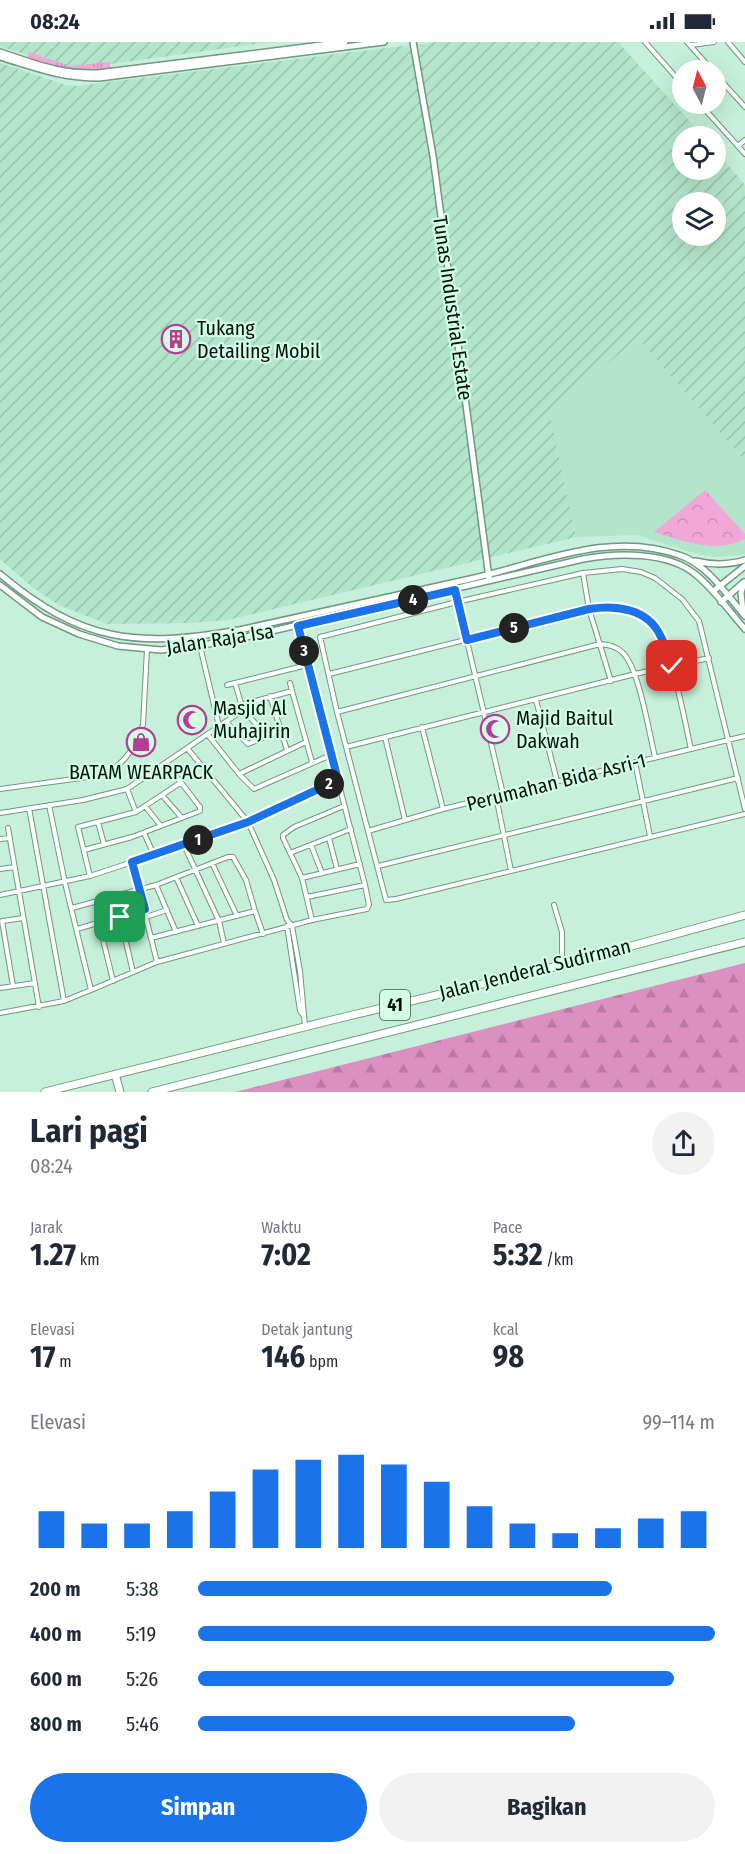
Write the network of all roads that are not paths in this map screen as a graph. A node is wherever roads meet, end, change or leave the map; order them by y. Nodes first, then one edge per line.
1 (345, 42) edge
2 (384, 42) edge
3 (413, 42) edge
4 (645, 42) edge
5 (714, 42) edge
6 (728, 42) edge
7 (689, 44) edge
8 (2, 55) edge
9 (703, 60) edge
10 (21, 61) junction
11 (745, 62) edge
12 (672, 73) edge
13 (726, 86) edge
14 (745, 97) edge
15 (740, 101) junction
16 (745, 107) edge
17 (709, 114) edge
18 (745, 140) edge
19 (738, 146) junction
20 (745, 154) edge
21 (691, 560) junction
22 (745, 560) edge
23 (745, 566) edge
24 (583, 573) junction
25 (0, 574) edge
26 (488, 574) junction
27 (745, 581) edge
28 (489, 582) junction
29 (0, 585) edge
30 (719, 587) junction
31 (455, 590) junction
32 (712, 592) junction
33 (728, 596) junction
34 (457, 602) junction
35 (721, 602) junction
36 (589, 609) junction
37 (745, 615) edge
38 (298, 626) junction
39 (92, 629) junction
40 (745, 629) edge
41 (88, 637) junction
42 (467, 640) junction
43 (600, 644) junction
44 (200, 646) junction
45 (147, 649) junction
46 (709, 658) junction
47 (307, 665) junction
48 (672, 666) junction
49 (329, 674) junction
50 (635, 674) junction
51 (475, 676) junction
52 (611, 681) junction
53 (235, 683) junction
54 (290, 683) dead end
55 (227, 685) dead end
56 (292, 691) junction
57 (270, 696) junction
58 (536, 700) junction
59 (241, 705) junction
60 (243, 710) junction
61 (337, 712) junction
62 (484, 712) junction
63 (226, 722) junction
64 (219, 726) junction
65 (422, 727) junction
66 (280, 731) junction
67 (208, 735) junction
68 (745, 736) edge
69 (268, 737) junction
70 (385, 737) junction
71 (729, 740) junction
72 (306, 742) junction
73 (346, 747) junction
74 (187, 748) junction
75 (691, 749) junction
76 (287, 750) junction
77 (331, 754) junction
78 (656, 758) junction
79 (312, 762) junction
80 (635, 762) junction
81 (165, 763) junction
82 (239, 774) junction
83 (738, 778) junction
84 (338, 780) junction
85 (557, 781) junction
86 (180, 783) junction
87 (0, 789) edge
88 (127, 789) junction
89 (503, 794) junction
90 (162, 795) junction
91 (496, 796) junction
92 (643, 800) junction
93 (49, 805) junction
94 (145, 806) junction
95 (345, 806) junction
96 (29, 808) junction
97 (443, 809) junction
98 (136, 812) junction
99 (745, 812) edge
100 (0, 813) edge
101 (182, 818) junction
102 (405, 820) junction
103 (98, 822) junction
104 (248, 822) junction
105 (160, 826) junction
106 (8, 828) dead end
107 (351, 829) junction
108 (368, 831) junction
109 (144, 833) junction
110 (503, 835) junction
111 (650, 836) junction
112 (10, 837) junction
113 (328, 838) junction
114 (0, 839) edge
115 (104, 844) junction
116 (184, 845) junction
117 (311, 845) junction
118 (84, 850) junction
119 (290, 853) junction
120 (154, 855) junction
121 (132, 862) junction
122 (212, 863) junction
123 (360, 864) junction
124 (378, 866) junction
125 (15, 867) junction
126 (0, 869) edge
127 (337, 869) junction
128 (195, 870) junction
129 (512, 872) junction
130 (322, 873) junction
131 (90, 876) junction
132 (176, 877) junction
133 (302, 878) junction
134 (65, 883) junction
135 (156, 885) junction
136 (365, 885) junction
137 (44, 887) junction
138 (139, 890) junction
139 (18, 891) junction
140 (0, 895) edge
141 (307, 897) junction
142 (555, 905) dead end
143 (72, 908) junction
144 (145, 909) junction
145 (167, 910) junction
146 (745, 910) edge
147 (255, 911) junction
148 (745, 915) edge
149 (237, 916) junction
150 (120, 917) junction
151 (146, 917) junction
152 (23, 918) junction
153 (287, 920) junction
154 (312, 920) junction
155 (1, 921) edge
156 (219, 921) junction
157 (99, 923) junction
158 (711, 924) junction
159 (198, 926) junction
160 (292, 926) junction
161 (286, 928) junction
162 (77, 929) junction
163 (176, 932) junction
164 (263, 934) junction
165 (151, 938) junction
166 (745, 942) edge
167 (224, 943) junction
168 (296, 947) junction
169 (290, 948) junction
170 (157, 962) junction
171 (562, 965) junction
172 (133, 972) junction
173 (113, 981) junction
174 (35, 983) junction
175 (13, 986) junction
176 (0, 988) edge
177 (91, 990) junction
178 (64, 1000) junction
179 (39, 1006) junction
180 (302, 1012) junction
181 (0, 1013) edge
182 (305, 1026) junction
183 (115, 1074) junction
184 (45, 1092) edge
185 (120, 1092) edge
186 (152, 1092) edge

1 - 10 main road
2 - 10 main road
3 - 26 main road, Tunas Industrial Estate
4 - 12 street
5 - 7 street
6 - 11 street
7 - 9 street
8 - 10 main road
13 - 15 street
14 - 15 street
15 - 16 street
17 - 19 street
18 - 19 street
19 - 20 street
21 - 22 main road
21 - 26 main road, Jalan Raja Isa
21 - 30 main road, Jalan Raja Isa
23 - 30 main road
24 - 34 street
24 - 36 street
24 - 46 street
25 - 39 main road, Jalan Raja Isa
26 - 28 main road, Tunas Industrial Estate
26 - 39 main road, Jalan Raja Isa
27 - 33 main road
27 - 37 main road
28 - 31 main road, Jalan Raja Isa
28 - 32 main road, Jalan Raja Isa
29 - 41 main road, Jalan Raja Isa
30 - 32 main road
30 - 33 main road, Jalan Raja Isa
31 - 34 street
31 - 38 main road, Jalan Raja Isa
32 - 35 main road, Jalan Raja Isa
33 - 35 main road
33 - 37 main road, Jalan Raja Isa
34 - 42 street
34 - 49 street
35 - 40 main road, Jalan Raja Isa
36 - 42 street
36 - 43 street
36 - 48 street
38 - 44 main road, Jalan Raja Isa
38 - 47 street
39 - 41 main road
41 - 45 main road, Jalan Raja Isa
42 - 49 street
42 - 51 street
43 - 50 street
43 - 51 street
43 - 52 street
44 - 45 main road, Jalan Raja Isa
44 - 64 street
45 - 87 street
46 - 48 street
46 - 71 street
47 - 53 street
47 - 77 street
48 - 50 street
48 - 75 street
49 - 61 street
50 - 52 street
50 - 78 street
51 - 61 street
51 - 62 street
52 - 58 street
53 - 55 street
53 - 59 street
54 - 56 street
56 - 57 street
56 - 72 street
57 - 59 street
57 - 66 street
58 - 62 street
58 - 85 street
59 - 60 street
60 - 63 street
60 - 69 street
61 - 73 street
62 - 65 street
62 - 89 street
63 - 64 street
63 - 69 street
64 - 67 street
65 - 70 street
65 - 97 street
66 - 69 street
66 - 76 street
67 - 74 street
67 - 82 street
68 - 71 street, Perumahan Bida Asri-1
70 - 73 street
70 - 102 street
71 - 75 street, Perumahan Bida Asri-1
71 - 83 street
72 - 76 street
72 - 79 street
73 - 108 street
74 - 81 street
74 - 104 street
75 - 78 street, Perumahan Bida Asri-1
76 - 82 street
77 - 79 street
77 - 84 street
78 - 80 street, Perumahan Bida Asri-1
79 - 82 street
80 - 85 street, Perumahan Bida Asri-1
80 - 92 street
81 - 86 street
81 - 88 street
83 - 92 street
83 - 99 street
84 - 95 street
84 - 104 street
85 - 89 street, Perumahan Bida Asri-1
86 - 90 street
86 - 101 street
88 - 93 street
88 - 98 street
89 - 91 street, Perumahan Bida Asri-1
90 - 94 street
90 - 101 street
91 - 97 street, Perumahan Bida Asri-1
91 - 110 street
92 - 110 street
92 - 111 street
93 - 96 street
93 - 134 street
94 - 98 street
94 - 105 street
95 - 107 street
95 - 119 street
96 - 100 street
96 - 137 street
97 - 102 street, Perumahan Bida Asri-1
98 - 103 street
99 - 111 street
101 - 105 street
102 - 108 street, Perumahan Bida Asri-1
103 - 115 street
103 - 118 street
104 - 116 street
104 - 153 street
105 - 109 street
106 - 112 street
107 - 113 street
107 - 123 street
108 - 124 street
109 - 115 street
109 - 120 street
110 - 124 street
110 - 129 street
111 - 129 street
112 - 114 street
112 - 125 street
113 - 117 street
113 - 127 street
115 - 118 street
116 - 120 street
116 - 128 street
117 - 119 street
117 - 130 street
118 - 131 street
119 - 133 street
120 - 121 street
121 - 131 street
121 - 138 street
122 - 128 street
122 - 147 street
122 - 149 street
123 - 127 street
123 - 136 street
124 - 129 street
125 - 126 street
125 - 139 street
127 - 130 street
128 - 132 street
128 - 156 street
130 - 133 street
131 - 134 street
132 - 135 street
132 - 159 street
133 - 141 street
134 - 137 street
134 - 143 street
135 - 138 street
135 - 145 street
136 - 141 street
136 - 154 street
137 - 139 street
137 - 178 street
138 - 143 street
138 - 144 street
139 - 140 street
139 - 152 street
141 - 154 street
142 - 171 street
143 - 162 street
144 - 150 street
144 - 151 street
145 - 151 street
145 - 163 street
146 - 158 highway
147 - 149 street
147 - 164 street
148 - 158 highway, Jalan Jenderal Sudirman / 41
149 - 156 street
150 - 157 street
150 - 172 street
151 - 165 street
152 - 155 street
152 - 174 street
153 - 160 street
153 - 161 street
154 - 160 street
155 - 175 street
156 - 159 street
156 - 167 street
157 - 162 street
157 - 173 street
158 - 171 highway, Jalan Jenderal Sudirman / 41
159 - 163 street
160 - 161 street
160 - 168 street
161 - 164 street
161 - 169 street
162 - 177 street
163 - 165 street
164 - 167 street
165 - 170 street
166 - 186 highway, Jalan Jenderal Sudirman / 41
167 - 170 street
168 - 169 street
168 - 180 street
169 - 180 street
170 - 172 street
171 - 182 highway, Jalan Jenderal Sudirman / 41
172 - 173 street
173 - 177 street
174 - 175 street
174 - 179 street
175 - 176 street
177 - 178 street
178 - 179 street
179 - 181 street
180 - 182 street
182 - 183 highway, Jalan Jenderal Sudirman / 41
183 - 184 highway, Jalan Jenderal Sudirman / 41
183 - 185 highway

